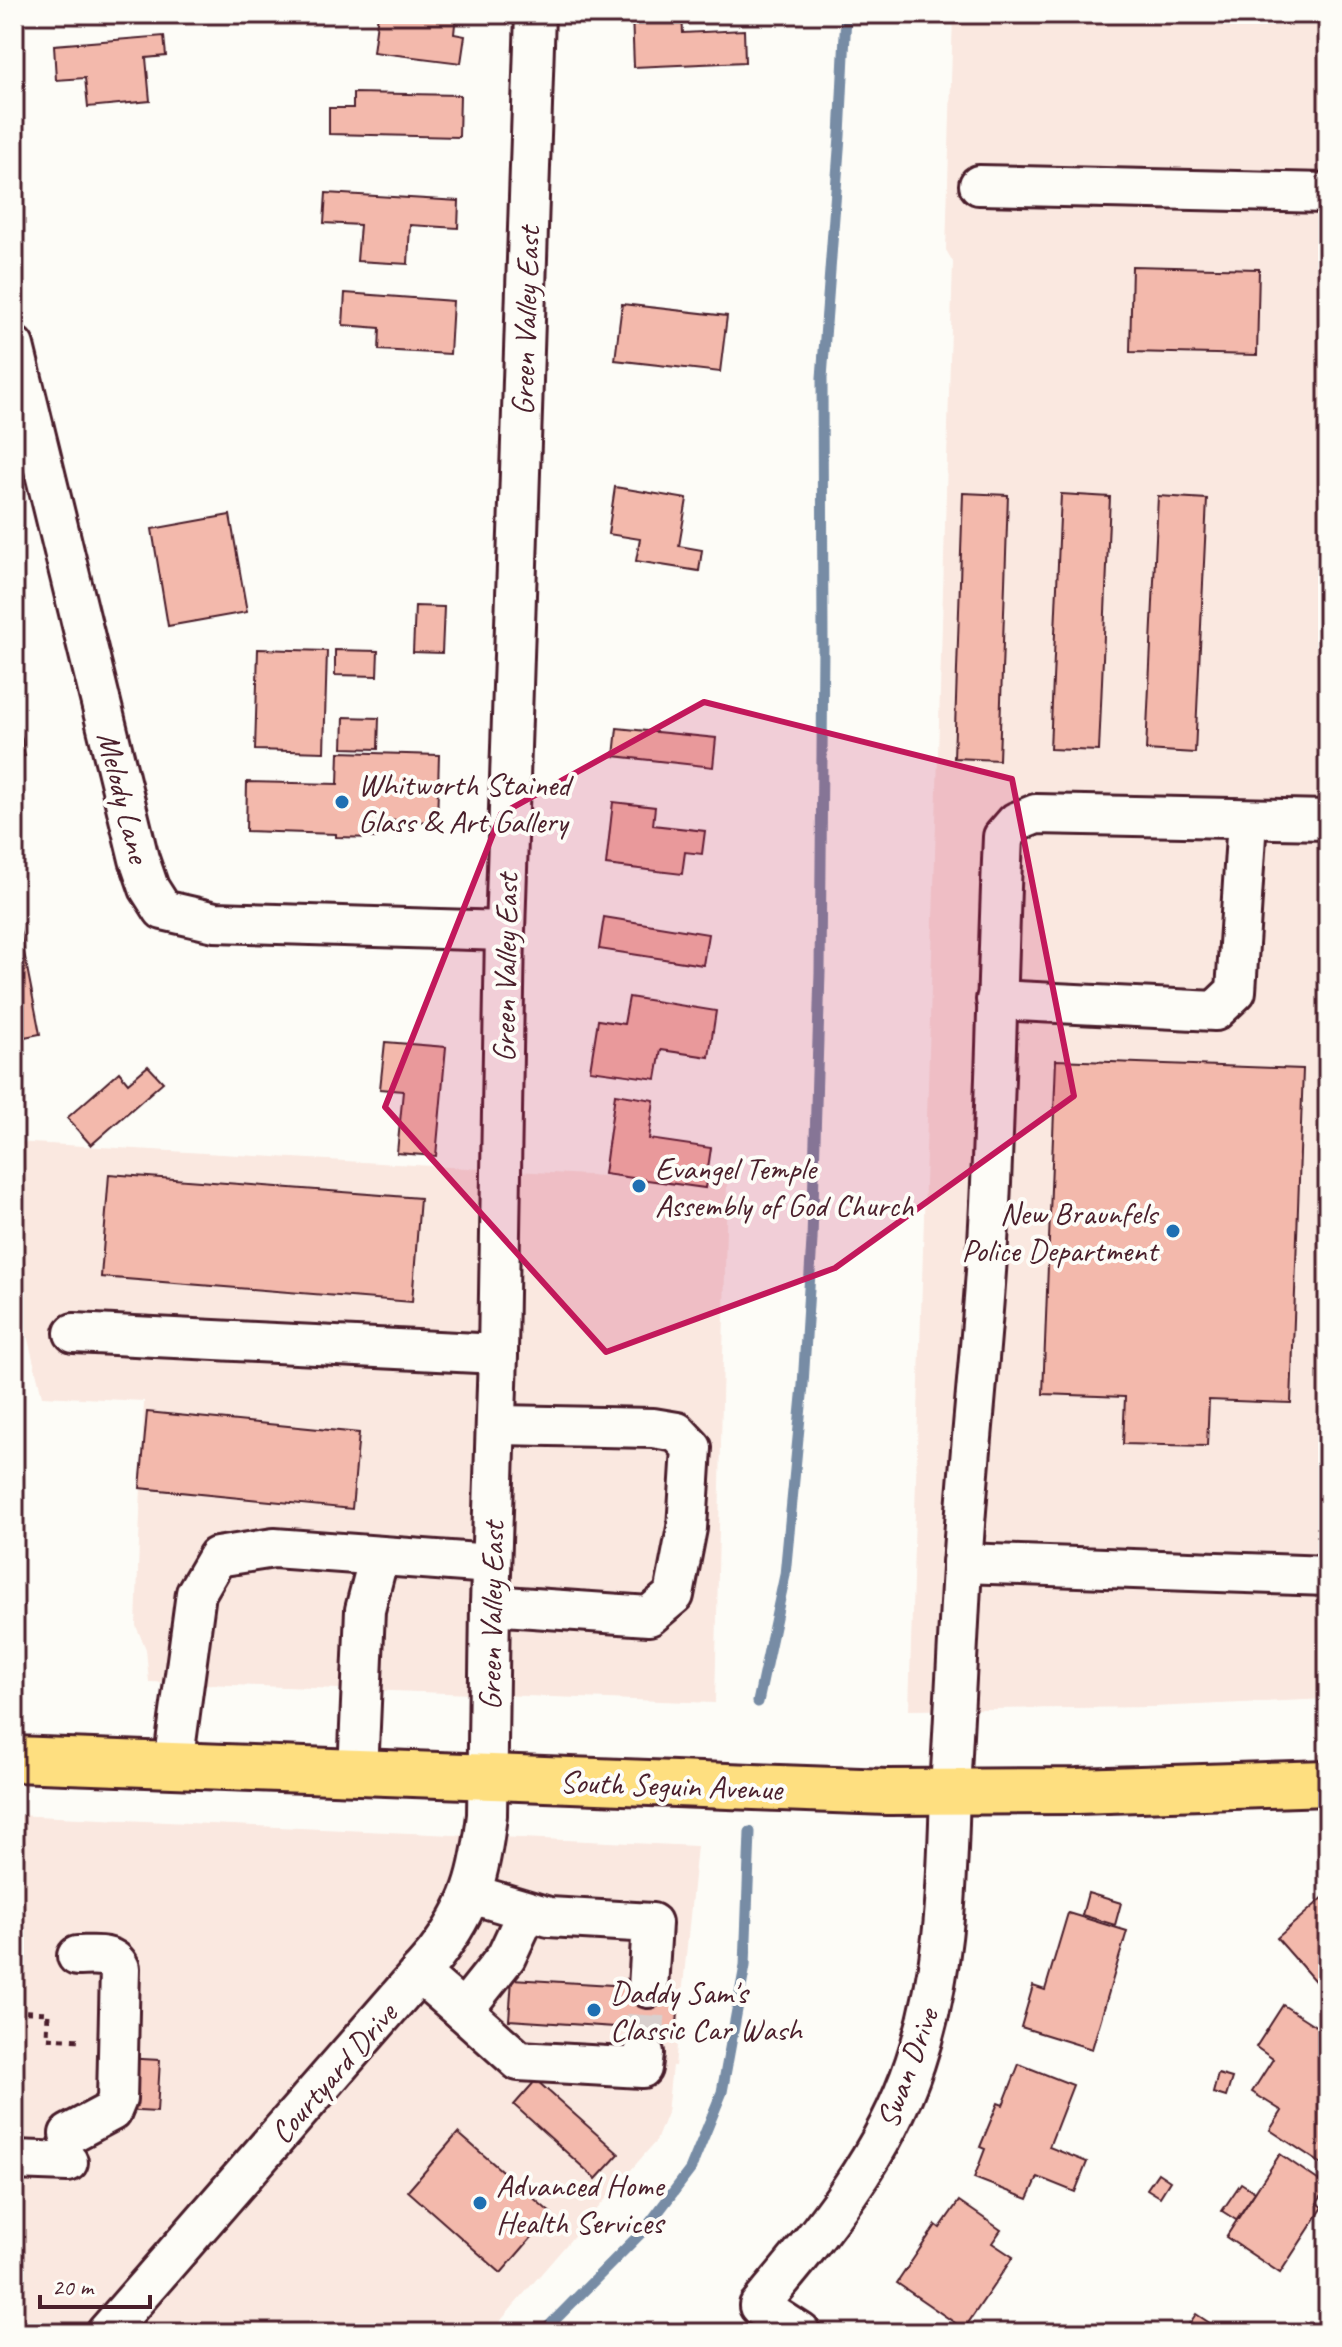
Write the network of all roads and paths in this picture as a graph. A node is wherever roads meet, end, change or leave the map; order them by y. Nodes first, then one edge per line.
1 (535, 14) edge
2 (979, 185) dead end
3 (1328, 193) edge
4 (14, 346) edge
5 (1247, 820) junction
6 (1328, 820) edge
7 (505, 931) junction
8 (996, 1000) junction
9 (74, 1333) dead end
10 (498, 1354) junction
11 (497, 1425) junction
12 (379, 1556) junction
13 (962, 1563) junction
14 (491, 1564) junction
15 (1328, 1576) edge
16 (490, 1605) junction
17 (14, 1759) edge
18 (173, 1765) junction
19 (358, 1773) junction
20 (487, 1779) junction
21 (1328, 1783) edge
22 (950, 1791) junction
23 (471, 1894) junction
24 (527, 1912) junction
25 (77, 1956) dead end
26 (419, 1973) junction
27 (648, 1988) tunnel mouth
28 (463, 2011) junction
29 (644, 2053) dead end
30 (14, 2160) edge
31 (106, 2333) edge
32 (801, 2333) edge

1 - 7 street, Green Valley East
2 - 3 street
4 - 7 street, Melody Lane
5 - 6 street, Swan Drive
5 - 8 street, Swan Drive
5 - 8 street
7 - 10 street, Green Valley East
8 - 13 street, Swan Drive
9 - 10 street
10 - 11 street, Green Valley East
11 - 14 street, Green Valley East
11 - 16 street
12 - 14 street
12 - 18 street
12 - 19 street
13 - 15 street
13 - 22 street, Swan Drive
14 - 16 street, Green Valley East
16 - 20 street, Green Valley East
17 - 18 main road, South Seguin Avenue
18 - 19 main road, South Seguin Avenue
19 - 20 main road, South Seguin Avenue
20 - 22 main road, South Seguin Avenue
20 - 23 street, Courtyard Drive
21 - 22 main road, South Seguin Avenue
22 - 32 street, Swan Drive
23 - 24 street
23 - 26 street, Courtyard Drive
24 - 27 street
24 - 28 street
25 - 30 street
26 - 28 street
26 - 31 street, Courtyard Drive
28 - 29 street

